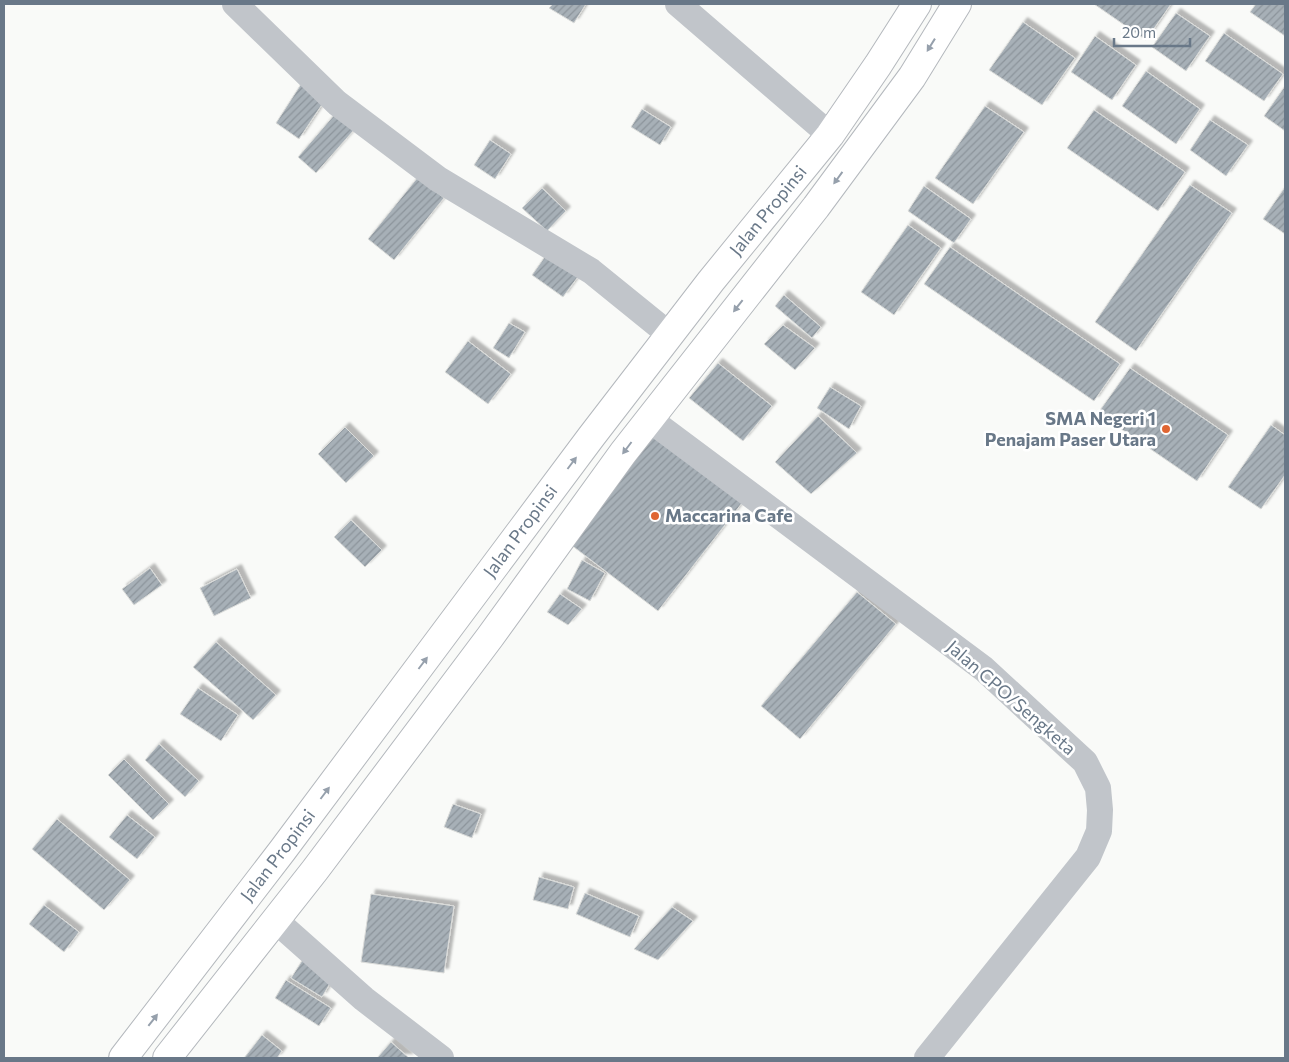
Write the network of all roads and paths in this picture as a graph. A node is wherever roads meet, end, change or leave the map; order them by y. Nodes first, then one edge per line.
1 (235, 4) edge
2 (678, 4) edge
3 (917, 4) edge
4 (957, 4) edge
5 (830, 135) junction
6 (670, 335) junction
7 (649, 419) junction
8 (265, 873) junction
9 (296, 894) junction
10 (275, 920) junction
11 (171, 1057) edge
12 (123, 1058) edge
13 (441, 1058) edge
14 (927, 1058) edge

1 - 6 street
2 - 5 street
3 - 5 highway, Jalan Propinsi
4 -> 7 highway
5 - 6 highway, Jalan Propinsi
8 -> 6 highway, Jalan Propinsi
7 -> 9 highway
7 - 14 street, Jalan CPO/Sengketa
8 - 9 highway
12 -> 8 highway, Jalan Propinsi
9 - 10 highway
10 - 11 highway
10 - 13 street

